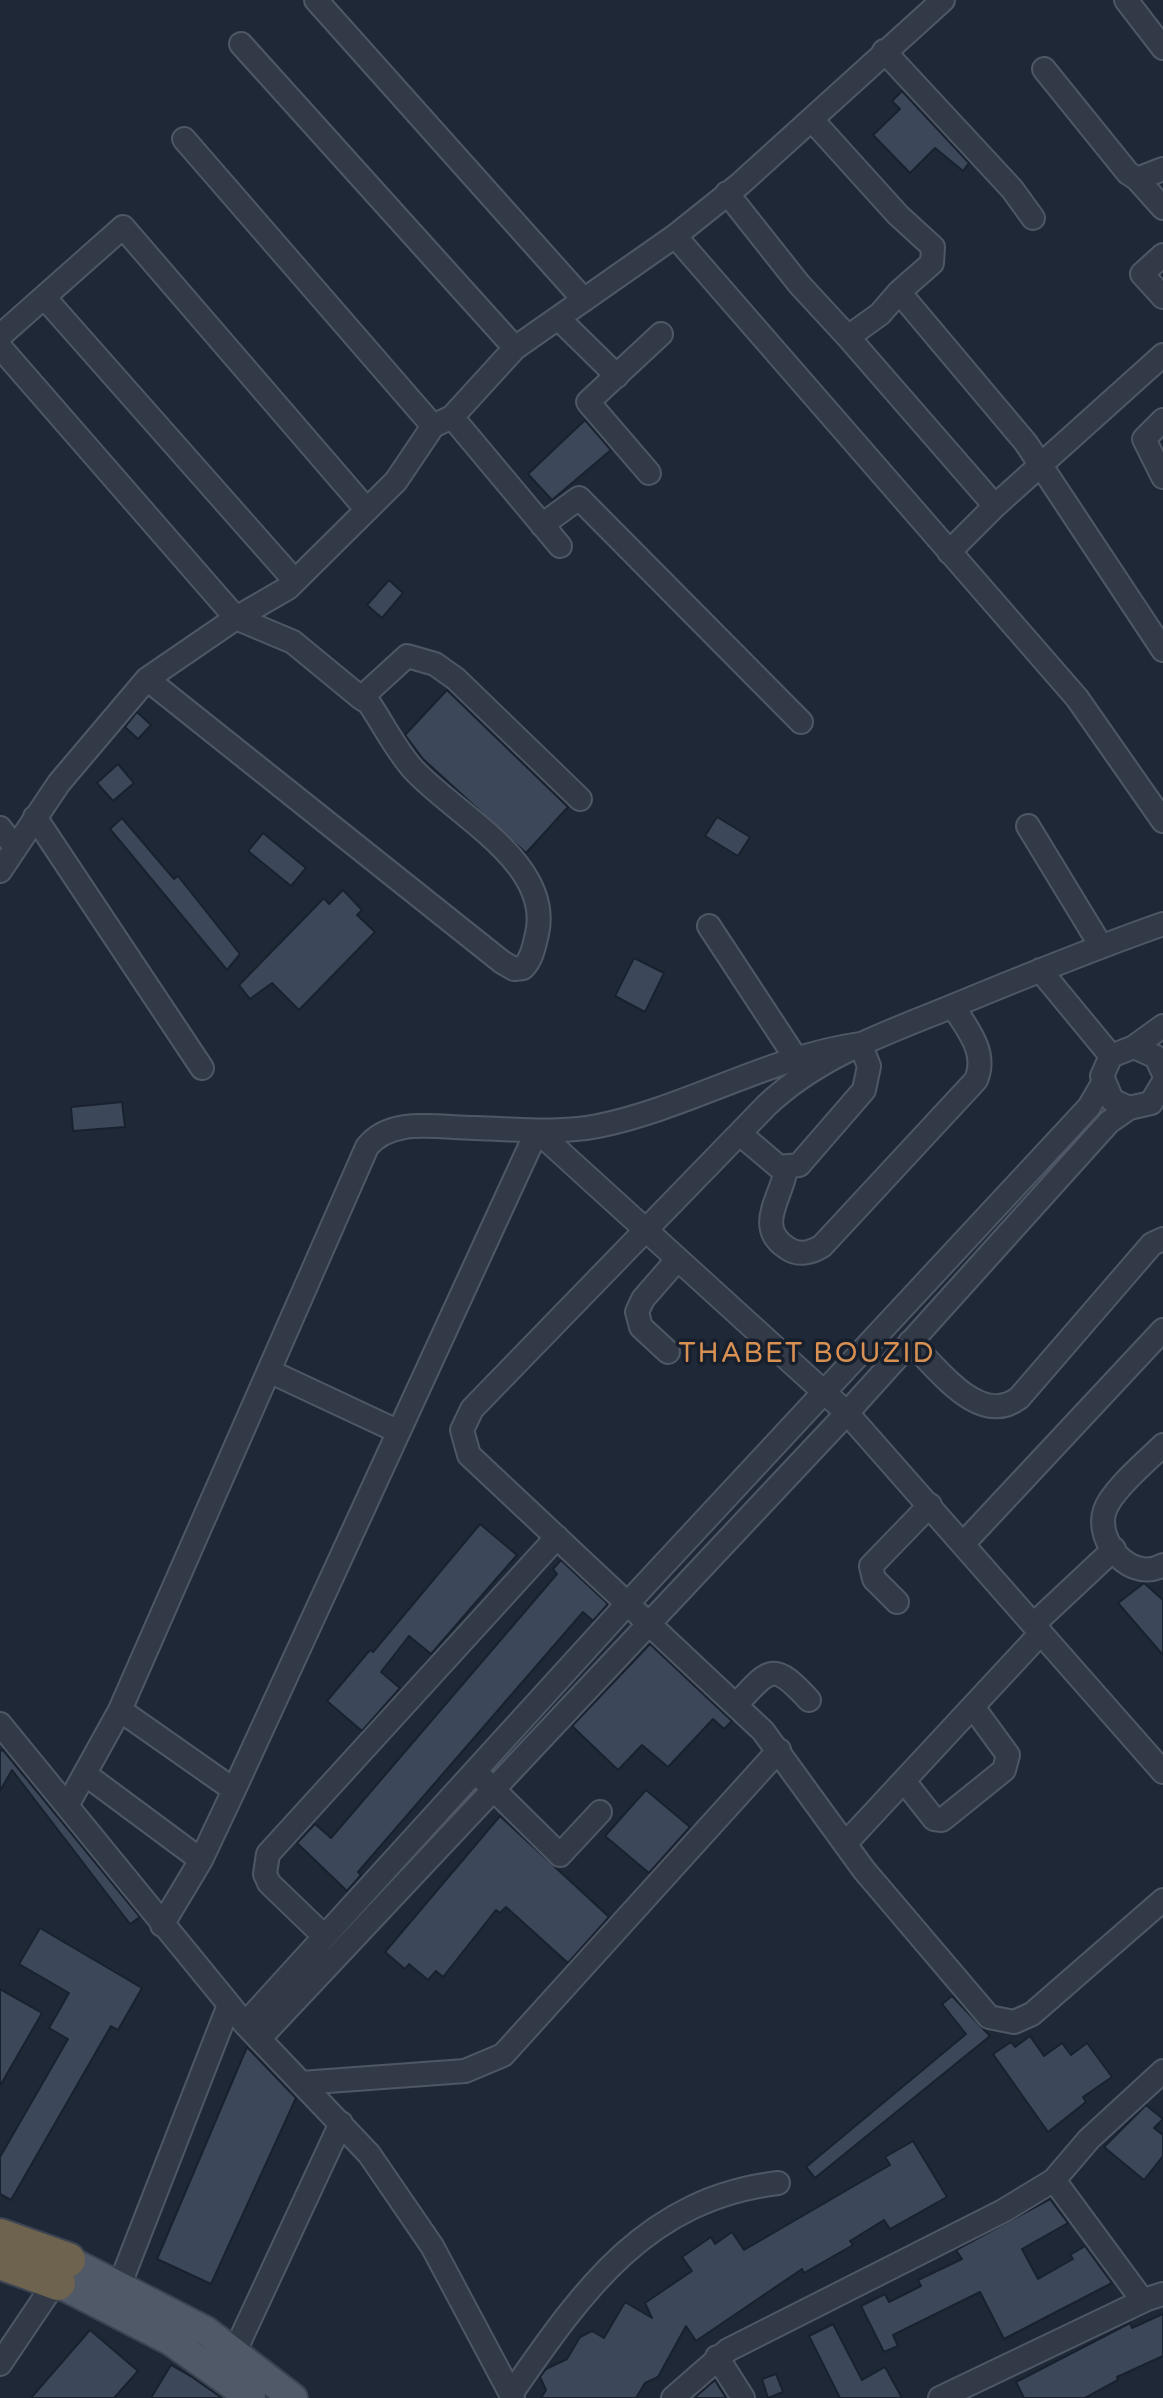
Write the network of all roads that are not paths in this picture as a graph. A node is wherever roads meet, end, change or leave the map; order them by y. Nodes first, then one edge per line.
1 (316, 0) edge
2 (943, 0) edge
3 (1126, 0) edge
4 (241, 44) dead end
5 (1163, 48) edge
6 (884, 51) junction
7 (1044, 69) dead end
8 (813, 121) junction
9 (184, 139) dead end
10 (1163, 169) edge
11 (1137, 179) junction
12 (727, 193) junction
13 (1163, 208) edge
14 (1033, 218) dead end
15 (675, 236) junction
16 (1163, 255) edge
17 (899, 292) junction
18 (44, 297) junction
19 (1163, 297) edge
20 (584, 300) junction
21 (558, 318) junction
22 (661, 334) dead end
23 (0, 336) edge
24 (848, 337) junction
25 (0, 347) edge
26 (515, 348) junction
27 (1163, 355) edge
28 (617, 376) junction
29 (1163, 420) edge
30 (442, 422) junction
31 (1041, 464) junction
32 (649, 473) dead end
33 (1163, 477) edge
34 (995, 506) junction
35 (367, 510) junction
36 (542, 525) junction
37 (560, 546) dead end
38 (949, 552) junction
39 (295, 581) junction
40 (236, 618) junction
41 (1163, 650) edge
42 (147, 679) junction
43 (361, 698) junction
44 (801, 722) dead end
45 (580, 799) dead end
46 (35, 817) junction
47 (1163, 821) edge
48 (1028, 826) dead end
49 (0, 828) edge
50 (15, 847) junction
51 (0, 871) edge
52 (1163, 924) edge
53 (709, 926) dead end
54 (1101, 946) junction
55 (1040, 970) junction
56 (953, 1006) junction
57 (1163, 1026) edge
58 (860, 1044) junction
59 (1134, 1047) junction
60 (1111, 1056) junction
61 (801, 1066) junction
62 (202, 1068) dead end
63 (1163, 1072) edge
64 (1103, 1083) junction
65 (1163, 1083) edge
66 (1129, 1108) junction
67 (1157, 1109) edge
68 (537, 1131) junction
69 (740, 1134) junction
70 (786, 1169) junction
71 (645, 1231) junction
72 (1163, 1239) edge
73 (677, 1260) junction
74 (1163, 1330) edge
75 (910, 1342) junction
76 (668, 1352) dead end
77 (269, 1371) junction
78 (824, 1390) junction
79 (847, 1413) junction
80 (397, 1431) junction
81 (1163, 1445) edge
82 (930, 1505) junction
83 (557, 1537) junction
84 (963, 1544) junction
85 (1114, 1549) junction
86 (1163, 1565) edge
87 (897, 1602) dead end
88 (628, 1603) junction
89 (650, 1623) junction
90 (1037, 1629) junction
91 (809, 1700) dead end
92 (737, 1704) junction
93 (973, 1707) junction
94 (120, 1710) junction
95 (0, 1724) edge
96 (779, 1750) junction
97 (475, 1771) junction
98 (1163, 1772) edge
99 (85, 1774) junction
100 (904, 1781) junction
101 (234, 1790) junction
102 (493, 1790) junction
103 (68, 1804) junction
104 (600, 1812) dead end
105 (845, 1844) junction
106 (201, 1860) junction
107 (1163, 1900) edge
108 (162, 1925) junction
109 (324, 1936) junction
110 (229, 2005) junction
111 (252, 2032) junction
112 (1163, 2071) edge
113 (301, 2083) junction
114 (341, 2123) junction
115 (1054, 2180) junction
116 (778, 2183) dead end
117 (0, 2236) edge
118 (0, 2262) edge
119 (63, 2272) junction
120 (120, 2284) junction
121 (1153, 2298) edge
122 (235, 2351) junction
123 (717, 2357) junction
124 (0, 2364) edge
125 (512, 2396) edge
126 (251, 2398) edge
127 (293, 2398) edge
128 (673, 2398) edge
129 (743, 2398) edge
130 (940, 2398) edge

1 - 20 street
2 - 6 street
3 - 5 street
4 - 26 street
6 - 8 street
6 - 14 street
7 - 11 street
8 - 12 street
8 - 17 street
9 - 30 street
10 - 11 street
11 - 13 street
12 - 15 street
12 - 24 street
15 - 20 street
15 - 38 street
16 - 19 street
17 - 24 street
17 - 31 street
18 - 23 street
18 - 35 street
18 - 39 street
20 - 21 street
21 - 26 street
21 - 28 street
22 - 28 street
24 - 34 street
25 - 40 street
26 - 30 street
27 - 31 street
28 - 32 street
29 - 33 street
30 - 35 street
30 - 36 street
31 - 34 street
31 - 41 street
34 - 38 street
35 - 39 street
36 - 37 street
36 - 44 street
38 - 47 street
39 - 40 street
40 - 42 street
40 - 43 street
42 - 43 street
42 - 46 street
43 - 45 street
46 - 50 street
46 - 62 street
48 - 54 street
49 - 50 street
50 - 51 street
52 - 54 street
53 - 61 street
54 - 55 street
55 - 56 street
55 - 60 street
56 - 58 street
56 - 70 street
57 - 59 street
58 - 61 street
58 - 70 street
59 - 60 street
59 - 63 street
60 - 64 street
61 - 68 street
61 - 69 street
64 - 66 street
64 - 78 street
65 - 67 street
66 - 67 street
66 - 75 street
68 - 71 street
68 - 77 street
68 - 80 street
69 - 70 street
69 - 71 street
71 - 73 street
71 - 83 street
72 - 75 street
73 - 76 street
73 - 78 street
74 - 84 street
75 - 79 street
77 - 80 street
77 - 94 street
78 - 79 street
78 - 88 street
79 - 82 street
79 - 89 street
80 - 101 street
81 - 85 street
82 - 84 street
82 - 87 street
83 - 88 street
83 - 109 street
84 - 90 street
85 - 86 street
85 - 90 street
88 - 89 street
88 - 97 street
89 - 92 street
89 - 102 street
90 - 93 street
90 - 98 street
91 - 92 street
92 - 96 street
93 - 100 street
93 - 100 street
94 - 99 street
94 - 101 street
95 - 103 street
96 - 105 street
96 - 113 street
97 - 102 street
97 - 109 street
99 - 103 street
99 - 106 street
100 - 105 street
101 - 106 street
102 - 104 street
102 - 111 street
103 - 108 street
105 - 107 street
106 - 108 street
108 - 110 street
109 - 111 street
110 - 111 street
110 - 120 street
111 - 113 street
112 - 115 street
113 - 114 street
114 - 122 street
114 - 125 street
115 - 121 street
115 - 123 street
116 - 125 street
117 - 119 highway
118 - 119 highway
119 - 120 main road
119 - 124 street
119 - 126 main road
120 - 122 main road
121 - 130 street
122 - 127 main road
123 - 128 street
123 - 129 street

